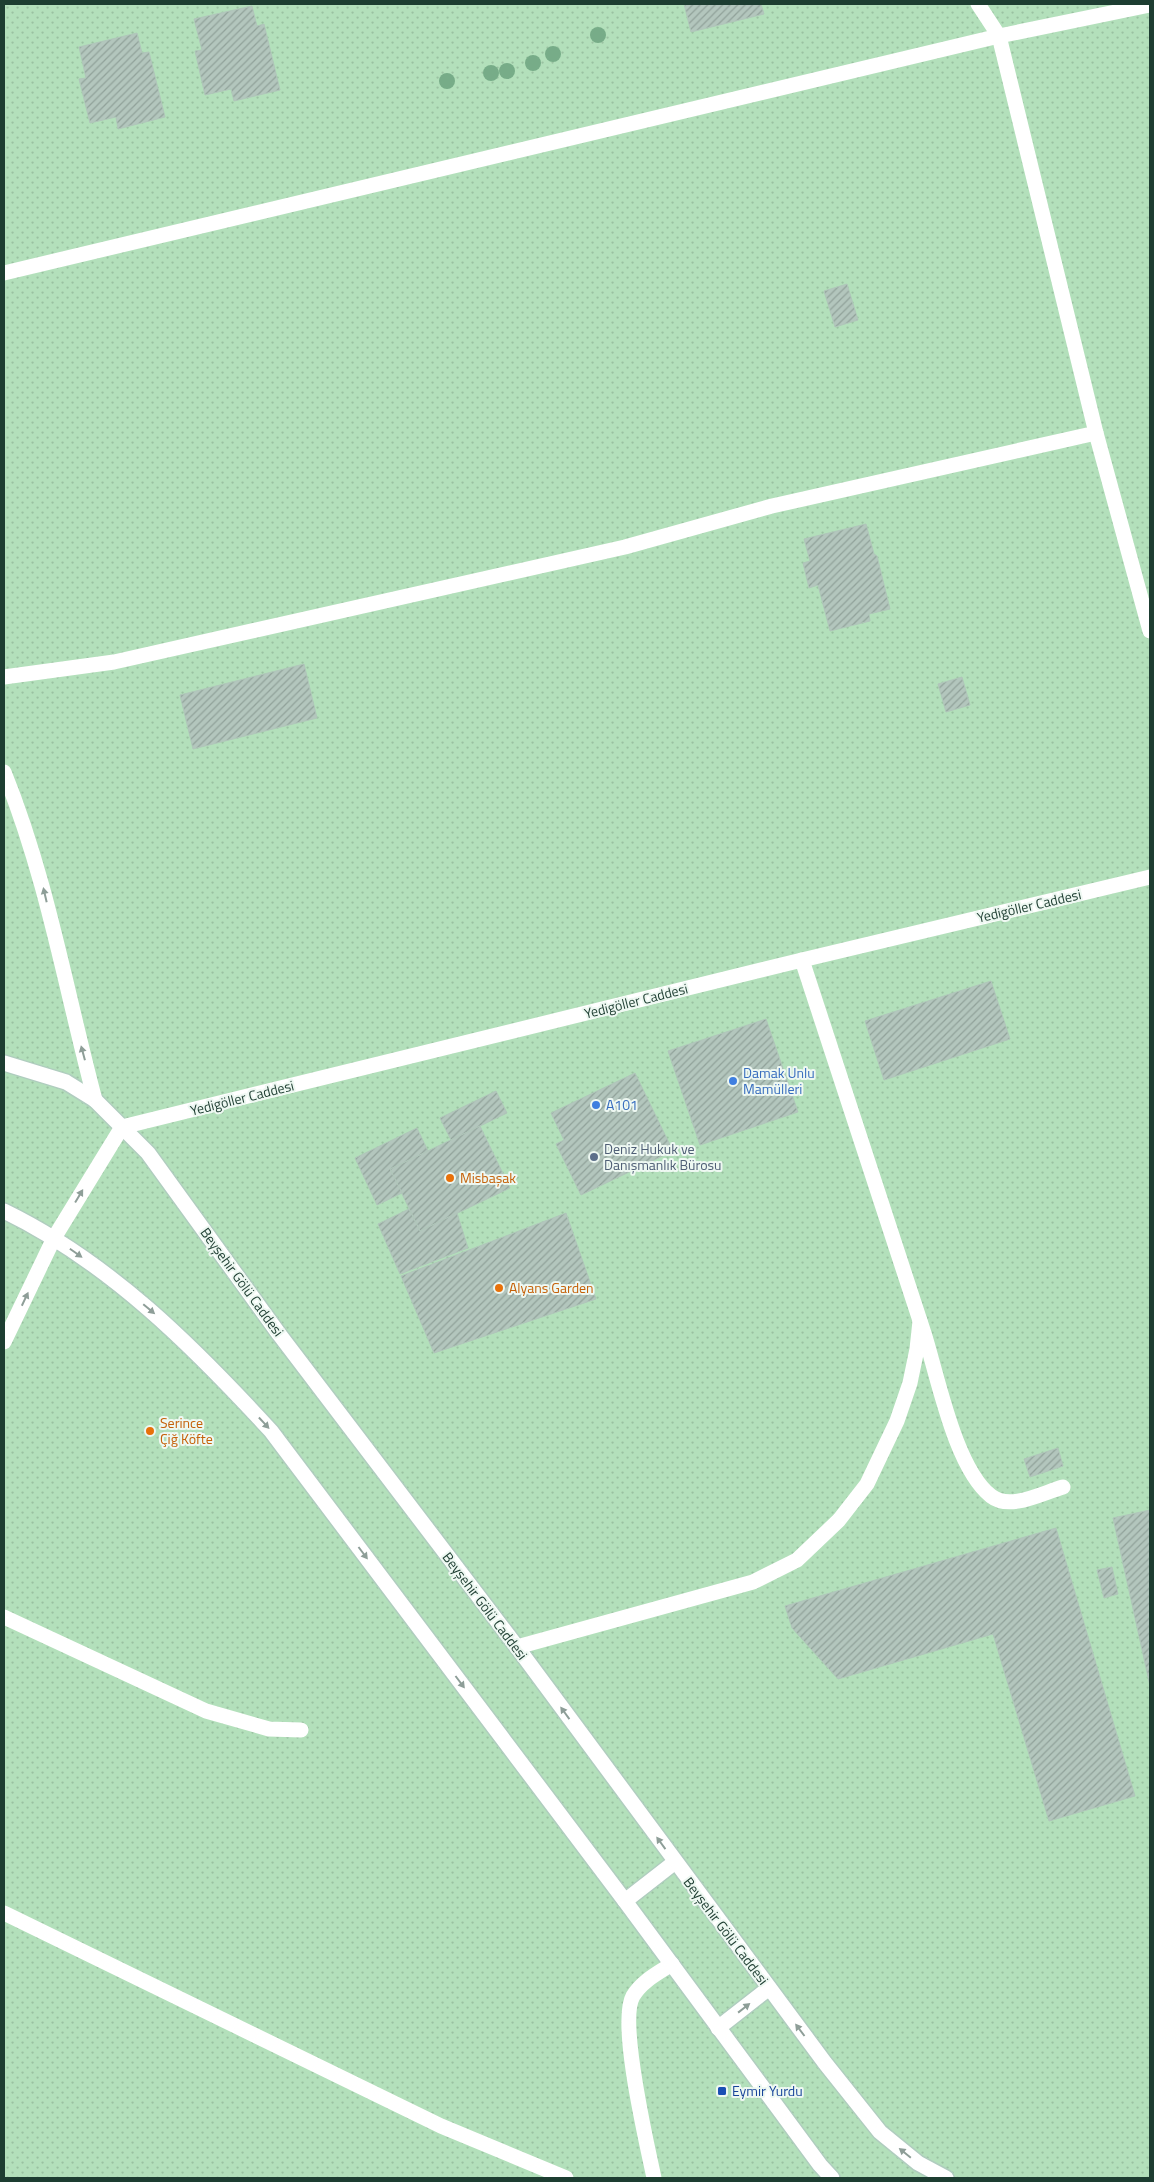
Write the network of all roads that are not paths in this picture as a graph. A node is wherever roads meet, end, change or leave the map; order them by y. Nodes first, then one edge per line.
1 (978, 4) edge
2 (1150, 5) edge
3 (999, 36) junction
4 (4, 273) edge
5 (1096, 433) junction
6 (1150, 631) edge
7 (4, 677) edge
8 (4, 772) edge
9 (1150, 877) edge
10 (802, 960) junction
11 (4, 1063) edge
12 (96, 1100) junction
13 (122, 1126) junction
14 (4, 1211) edge
15 (54, 1238) junction
16 (920, 1321) junction
17 (4, 1342) edge
18 (1063, 1487) dead end
19 (4, 1617) edge
20 (516, 1647) junction
21 (300, 1730) dead end
22 (675, 1862) junction
23 (626, 1901) junction
24 (4, 1913) edge
25 (672, 1964) junction
26 (769, 1988) junction
27 (718, 2028) junction
28 (566, 2178) edge
29 (654, 2178) edge
30 (832, 2178) edge
31 (946, 2178) edge

1 - 3 street
2 - 3 street
3 - 4 street
3 - 5 street
5 - 6 street
5 - 7 street
12 -> 8 street
9 - 10 street, Yedigöller Caddesi
10 - 13 street, Yedigöller Caddesi
10 - 16 street
11 - 12 street, Beyşehir Gölü Caddesi
12 - 13 street, Beyşehir Gölü Caddesi
15 -> 13 street
13 - 20 street, Beyşehir Gölü Caddesi
14 - 15 street
17 -> 15 street
15 -> 23 street
16 - 18 street
16 - 20 street
19 - 21 street
22 -> 20 street, Beyşehir Gölü Caddesi
22 - 23 street
22 - 26 street, Beyşehir Gölü Caddesi
23 - 25 street
24 - 28 street
25 - 27 street
25 - 29 street
27 -> 26 street
31 -> 26 street, Beyşehir Gölü Caddesi
27 - 30 street

